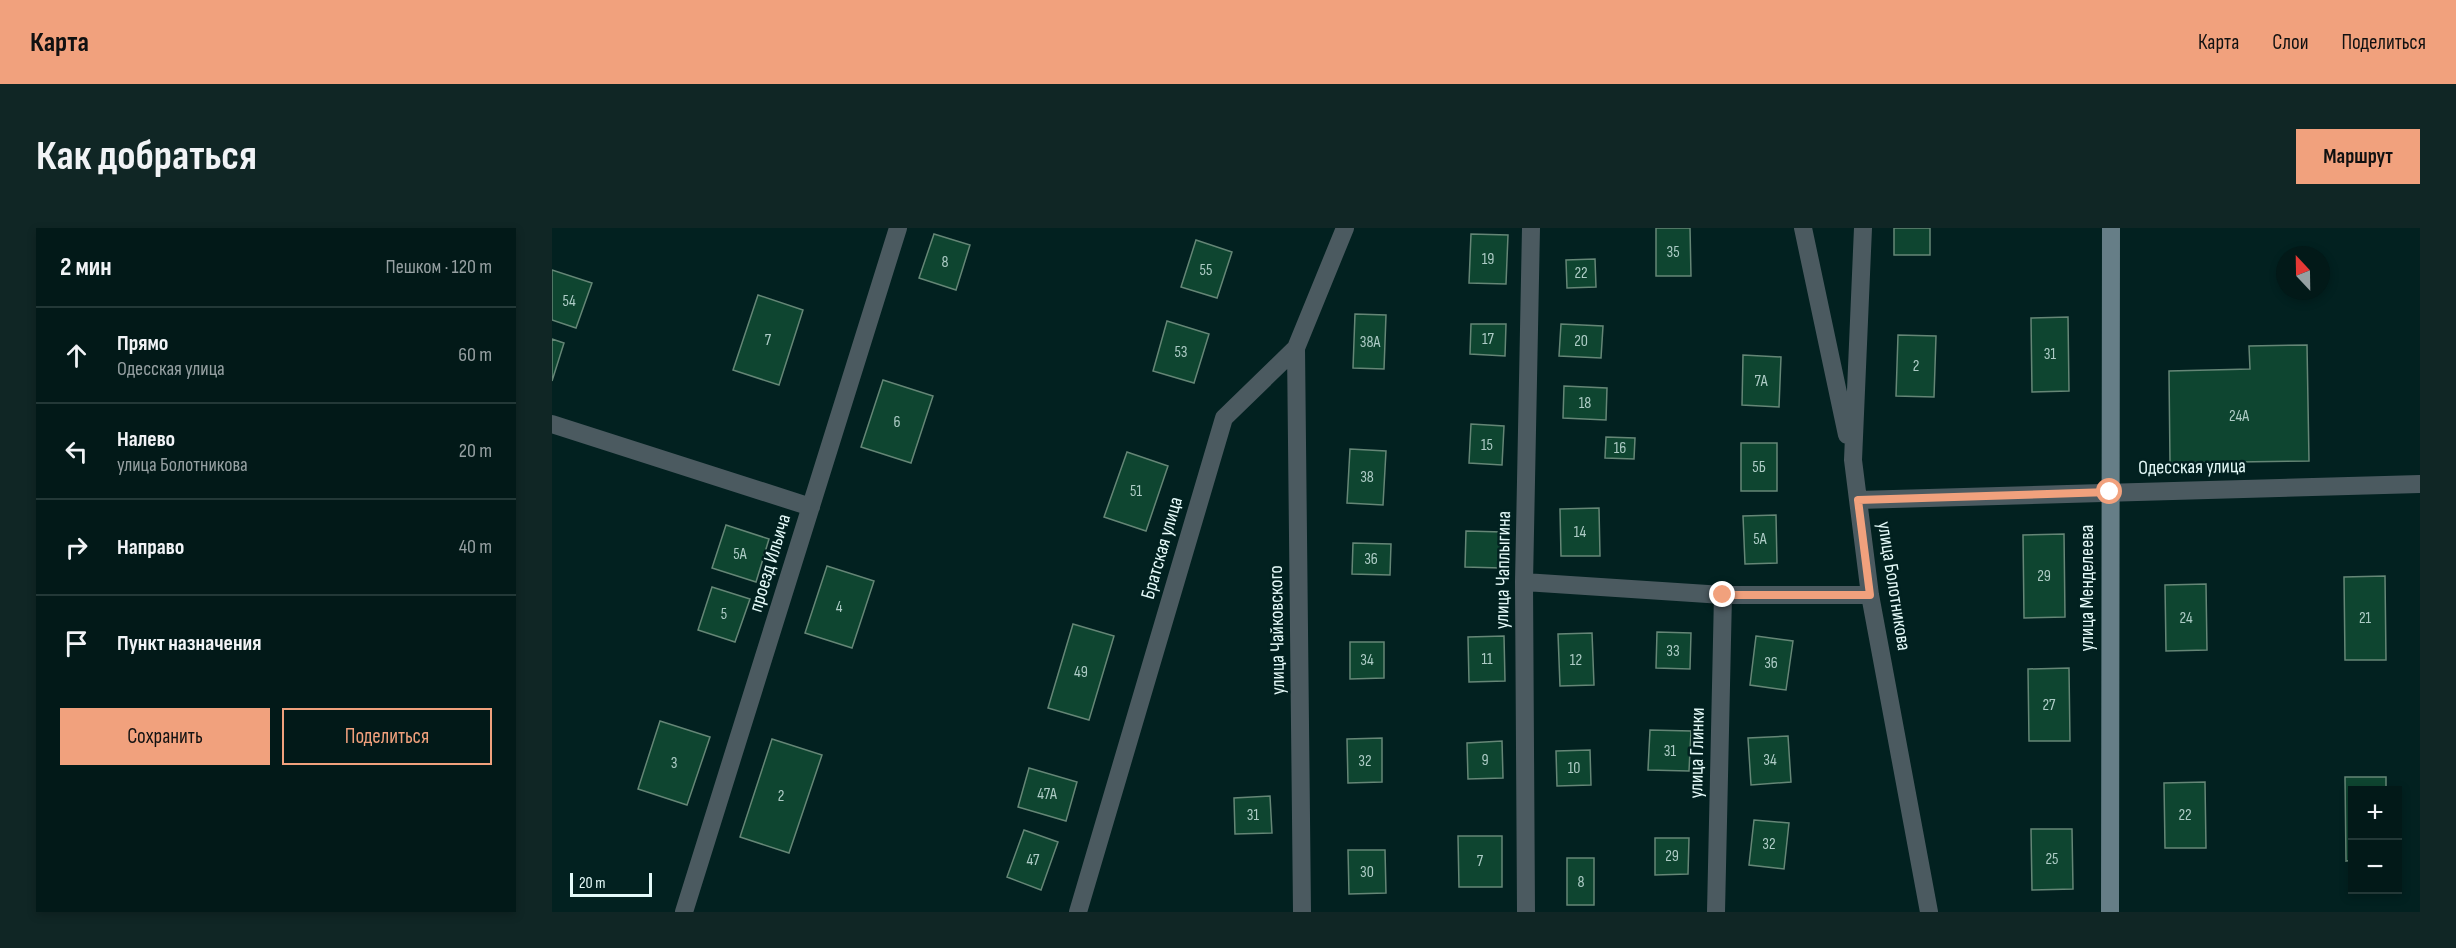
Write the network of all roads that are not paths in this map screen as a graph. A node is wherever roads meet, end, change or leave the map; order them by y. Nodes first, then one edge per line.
1 (898, 228) edge
2 (1345, 228) edge
3 (1531, 228) edge
4 (1803, 228) edge
5 (1863, 228) edge
6 (2110, 228) edge
7 (1296, 348) junction
8 (552, 424) edge
9 (1852, 460) junction
10 (2420, 484) edge
11 (2110, 492) junction
12 (1858, 500) junction
13 (811, 507) junction
14 (1524, 582) junction
15 (1723, 595) junction
16 (1870, 595) junction
17 (684, 912) edge
18 (1078, 912) edge
19 (1302, 912) edge
20 (1526, 912) edge
21 (1716, 912) edge
22 (1929, 912) edge
23 (2110, 912) edge

1 - 13 street, проезд Ильича
2 - 7 street, Братская улица
3 - 14 street, улица Чаплыгина
4 - 9 street
5 - 9 street, улица Болотникова
6 - 11 street, улица Менделеева
7 - 18 street, Братская улица
7 - 19 street, улица Чайковского
8 - 13 street
9 - 12 street, улица Болотникова
10 - 11 street, Одесская улица
11 - 12 street, Одесская улица
11 - 23 street, улица Менделеева
12 - 16 street, улица Болотникова
13 - 17 street, проезд Ильича
14 - 15 street
14 - 20 street, улица Чаплыгина
15 - 16 street
15 - 21 street, улица Глинки
16 - 22 street, улица Болотникова

